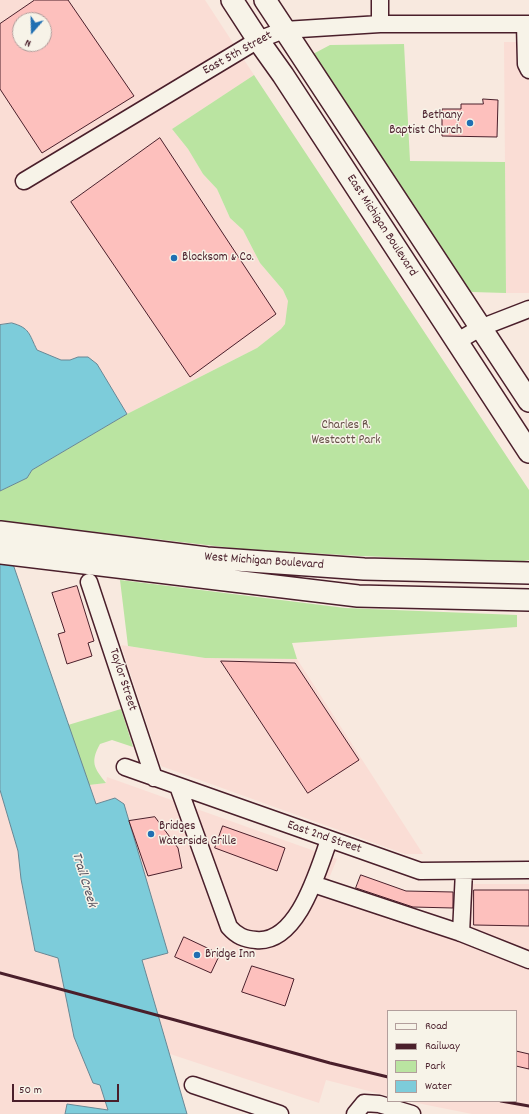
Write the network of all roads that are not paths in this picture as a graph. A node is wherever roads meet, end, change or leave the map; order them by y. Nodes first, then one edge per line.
1 (232, 0) edge
2 (265, 0) edge
3 (380, 0) edge
4 (380, 24) junction
5 (527, 24) edge
6 (284, 30) junction
7 (258, 40) junction
8 (529, 70) edge
9 (24, 181) dead end
10 (529, 309) edge
11 (480, 328) junction
12 (456, 342) junction
13 (529, 401) edge
14 (529, 452) edge
15 (0, 532) edge
16 (0, 553) edge
17 (529, 573) edge
18 (89, 582) dead end
19 (529, 600) edge
20 (125, 767) dead end
21 (154, 778) junction
22 (178, 786) junction
23 (329, 840) junction
24 (529, 870) edge
25 (464, 871) junction
26 (313, 884) junction
27 (461, 932) junction
28 (529, 960) edge
29 (193, 1085) dead end
30 (280, 1114) edge
31 (355, 1114) edge
32 (412, 1114) edge

1 - 7 main road, East Michigan Boulevard
2 - 6 main road, East Michigan Boulevard
3 - 4 street
4 - 5 street, East 5th Street
4 - 6 street, East 5th Street
5 - 8 street
6 - 7 street, East 5th Street
6 - 11 main road, East Michigan Boulevard
7 - 9 street, East 5th Street
7 - 12 main road, East Michigan Boulevard
10 - 11 street
11 - 12 street
11 - 13 main road, East Michigan Boulevard
12 - 14 main road, East Michigan Boulevard
15 - 17 main road, West Michigan Boulevard
16 - 19 main road, West Michigan Boulevard
18 - 21 street, Taylor Street
20 - 21 street, East 2nd Street
21 - 22 street, East 2nd Street
22 - 23 street, East 2nd Street
22 - 26 street
23 - 25 street, East 2nd Street
23 - 26 street
24 - 25 street, East 2nd Street
25 - 27 street
26 - 27 street
27 - 28 street
29 - 30 street
31 - 32 street

